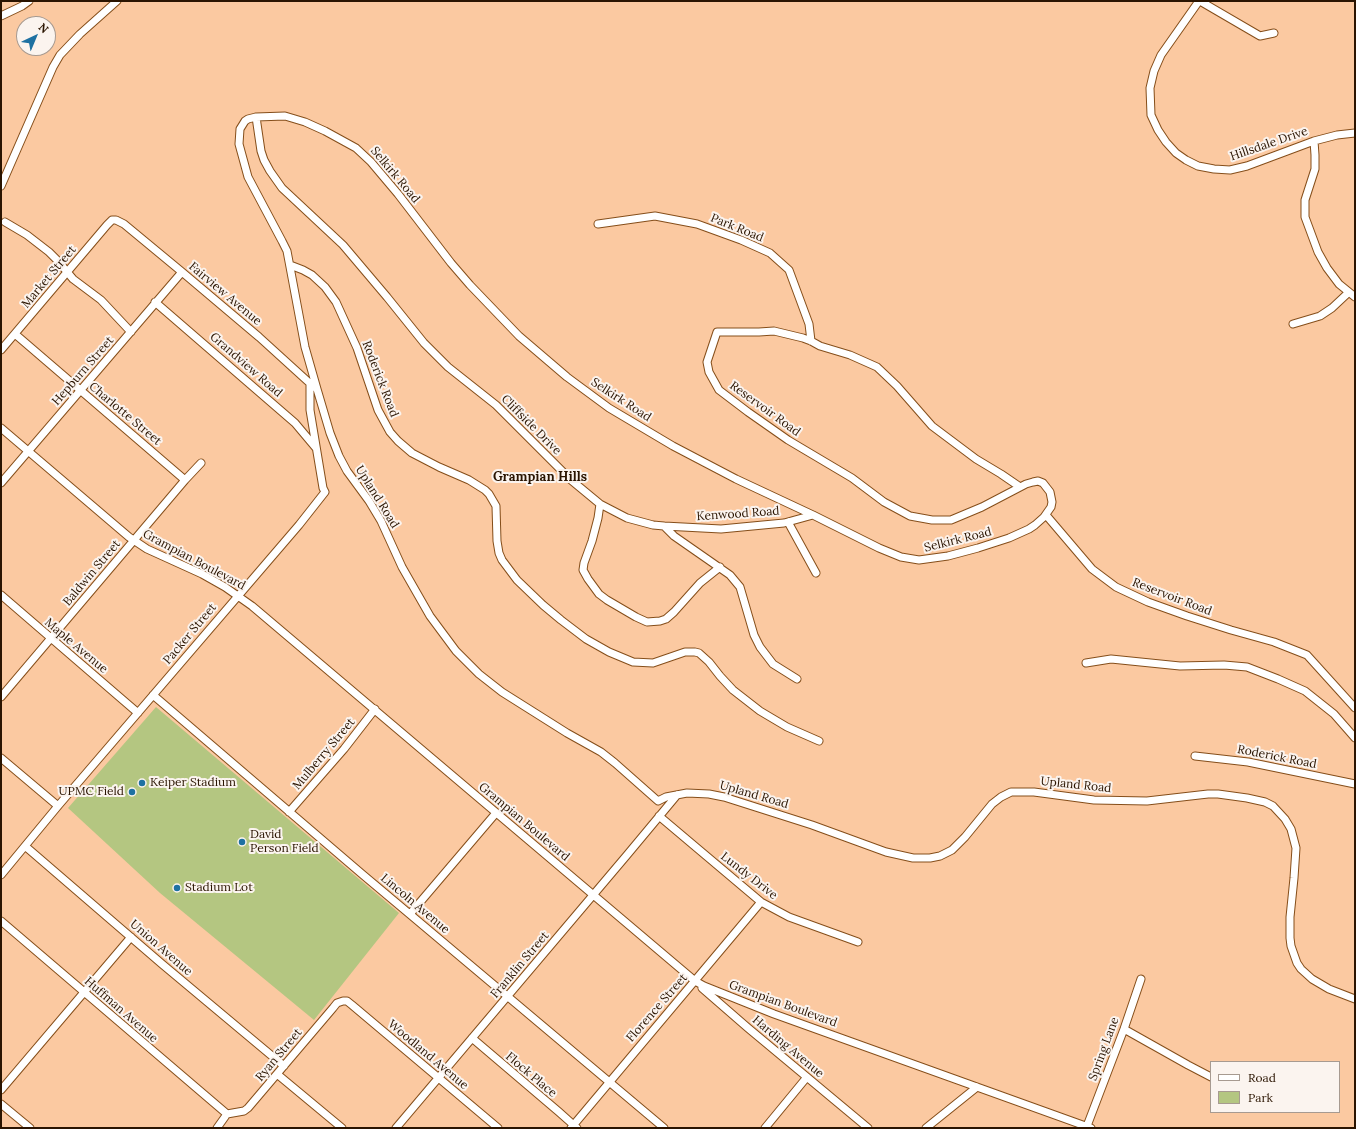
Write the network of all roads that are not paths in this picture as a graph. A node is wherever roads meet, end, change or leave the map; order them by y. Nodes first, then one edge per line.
1 (29, 1) edge
2 (117, 1) edge
3 (1200, 1) edge
4 (1, 16) edge
5 (1274, 32) dead end
6 (256, 117) junction
7 (1355, 133) edge
8 (1314, 141) junction
9 (1, 186) edge
10 (116, 220) joint
11 (4, 222) dead end
12 (598, 224) dead end
13 (290, 265) junction
14 (68, 272) junction
15 (182, 272) junction
16 (1348, 293) junction
17 (1355, 297) edge
18 (155, 302) junction
19 (1293, 324) dead end
20 (131, 332) junction
21 (15, 334) junction
22 (811, 340) junction
23 (1, 350) edge
24 (310, 383) junction
25 (80, 390) junction
26 (317, 390) junction
27 (1, 428) edge
28 (318, 450) junction
29 (28, 452) junction
30 (201, 463) dead end
31 (185, 480) junction
32 (1, 483) edge
33 (1020, 487) junction
34 (600, 504) junction
35 (813, 515) junction
36 (1046, 515) junction
37 (788, 522) junction
38 (664, 526) junction
39 (134, 540) junction
40 (720, 567) junction
41 (816, 573) dead end
42 (238, 595) junction
43 (1, 596) edge
44 (51, 639) junction
45 (1086, 663) dead end
46 (798, 679) dead end
47 (153, 695) junction
48 (1, 697) edge
49 (1355, 708) edge
50 (375, 709) junction
51 (138, 713) junction
52 (1355, 738) edge
53 (819, 740) dead end
54 (1195, 756) dead end
55 (1, 758) edge
56 (1355, 784) edge
57 (677, 795) junction
58 (58, 806) junction
59 (289, 812) junction
60 (496, 813) junction
61 (659, 816) junction
62 (25, 846) junction
63 (1, 875) edge
64 (593, 895) junction
65 (761, 902) junction
66 (410, 914) junction
67 (1, 922) edge
68 (131, 937) junction
69 (858, 942) dead end
70 (1141, 979) dead end
71 (695, 981) junction
72 (84, 992) junction
73 (508, 996) junction
74 (1355, 999) edge
75 (343, 1001) joint
76 (1124, 1029) junction
77 (472, 1038) junction
78 (284, 1066) junction
79 (278, 1074) junction
80 (1210, 1076) edge
81 (438, 1077) junction
82 (807, 1077) junction
83 (609, 1082) junction
84 (977, 1087) junction
85 (1, 1090) edge
86 (1, 1104) edge
87 (227, 1114) junction
88 (574, 1127) edge
89 (1089, 1127) edge
90 (30, 1128) edge
91 (217, 1128) edge
92 (342, 1128) edge
93 (396, 1128) edge
94 (498, 1128) edge
95 (664, 1128) edge
96 (764, 1128) edge
97 (868, 1128) edge
98 (926, 1128) edge

1 - 4 street
2 - 9 street
3 - 5 street
3 - 8 street, Hillsdale Drive
6 - 13 street, Upland Road
6 - 34 street, Cliffside Drive
6 - 35 street, Selkirk Road
7 - 8 street, Hillsdale Drive
8 - 16 street
10 - 14 street, Market Street
10 - 15 street, Fairview Avenue
11 - 14 street
12 - 22 street, Park Road
13 - 26 street, Upland Road
13 - 53 street, Roderick Road
14 - 20 street
14 - 21 street, Market Street
15 - 18 street, Hepburn Street
15 - 24 street, Fairview Avenue
16 - 17 street
16 - 19 street
18 - 20 street, Hepburn Street
18 - 28 street, Grandview Road
20 - 25 street, Hepburn Street
21 - 23 street, Market Street
21 - 25 street, Charlotte Street
22 - 33 street, Reservoir Road
22 - 33 street, Reservoir Road
24 - 26 street, Fairview Avenue
24 - 28 street, Packer Street
25 - 29 street, Hepburn Street
25 - 31 street, Charlotte Street
26 - 57 street, Upland Road
27 - 29 street, Grampian Boulevard
28 - 42 street, Packer Street
29 - 32 street, Hepburn Street
29 - 39 street, Grampian Boulevard
30 - 31 street, Baldwin Street
31 - 39 street, Baldwin Street
33 - 36 street, Reservoir Road
34 - 38 street, Cliffside Drive
34 - 40 street
35 - 36 street, Selkirk Road
35 - 37 street, Kenwood Road
36 - 49 street, Reservoir Road
37 - 38 street, Kenwood Road
37 - 41 street
38 - 40 street
39 - 42 street, Grampian Boulevard
39 - 44 street, Baldwin Street
40 - 46 street
42 - 47 street, Packer Street
42 - 50 street, Grampian Boulevard
43 - 44 street, Maple Avenue
44 - 48 street, Baldwin Street
44 - 51 street, Maple Avenue
45 - 52 street
47 - 51 street, Packer Street
47 - 59 street, Lincoln Avenue
50 - 59 street, Mulberry Street
50 - 60 street, Grampian Boulevard
51 - 58 street, Packer Street
54 - 56 street, Roderick Road
55 - 58 street
57 - 61 street
57 - 74 street, Upland Road
58 - 62 street, Packer Street
59 - 66 street, Lincoln Avenue
60 - 64 street, Grampian Boulevard
60 - 66 street
61 - 64 street, Franklin Street
61 - 65 street, Lundy Drive
62 - 63 street, Packer Street
62 - 68 street, Union Avenue
64 - 71 street, Grampian Boulevard
64 - 73 street, Franklin Street
65 - 69 street, Lundy Drive
65 - 71 street, Florence Street
66 - 73 street, Lincoln Avenue
67 - 72 street, Huffman Avenue
68 - 72 street
68 - 78 street, Union Avenue
70 - 76 street, Spring Lane
71 - 82 street, Harding Avenue
71 - 83 street, Florence Street
71 - 84 street, Grampian Boulevard
72 - 85 street
72 - 87 street, Huffman Avenue
73 - 77 street, Franklin Street
73 - 83 street, Lincoln Avenue
75 - 78 street, Ryan Street
75 - 81 street, Woodland Avenue
76 - 80 street
76 - 89 street, Spring Lane
77 - 81 street, Franklin Street
77 - 88 street, Flock Place
78 - 79 street, Ryan Street
79 - 87 street, Ryan Street
79 - 92 street
81 - 93 street, Franklin Street
81 - 94 street, Woodland Avenue
82 - 96 street
82 - 97 street, Harding Avenue
83 - 88 street, Florence Street
83 - 95 street, Lincoln Avenue
84 - 89 street, Grampian Boulevard
84 - 98 street
86 - 90 street
87 - 91 street

